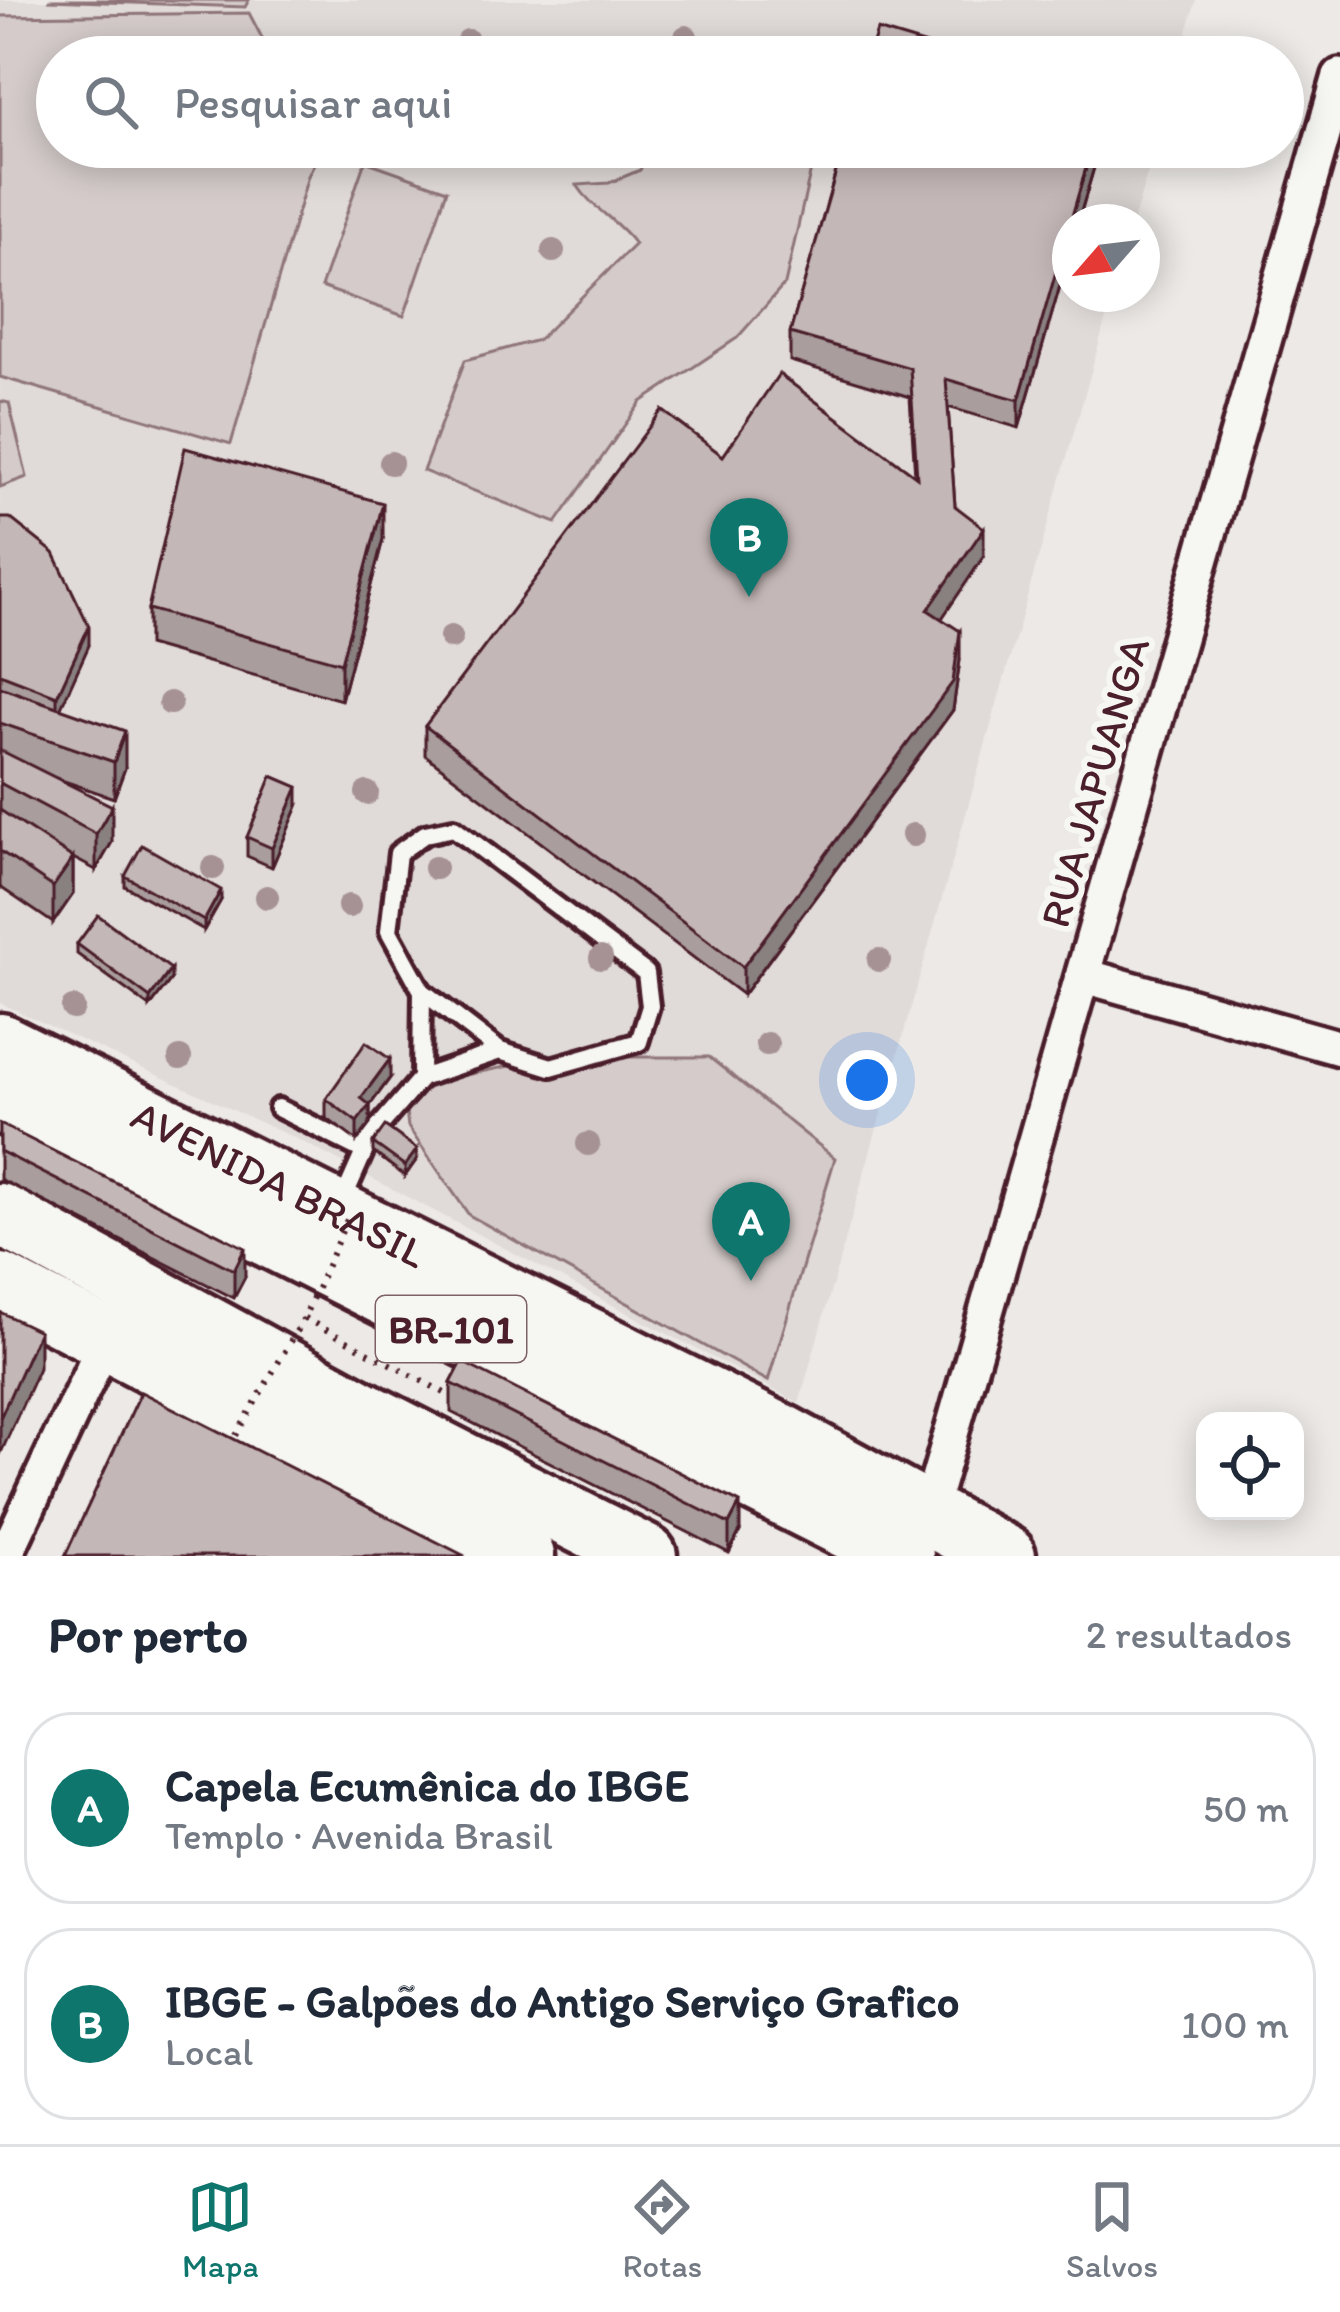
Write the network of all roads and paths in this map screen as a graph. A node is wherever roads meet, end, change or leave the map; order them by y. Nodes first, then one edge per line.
1 (1340, 76) edge
2 (1085, 976) junction
3 (422, 991) junction
4 (0, 1043) edge
5 (1340, 1048) edge
6 (500, 1051) junction
7 (421, 1078) junction
8 (0, 1101) edge
9 (278, 1108) dead end
10 (364, 1151) junction
11 (0, 1214) edge
12 (343, 1215) junction
13 (0, 1284) edge
14 (304, 1318) junction
15 (106, 1340) junction
16 (458, 1400) edge
17 (230, 1447) edge
18 (916, 1534) edge
19 (5, 1556) edge
20 (524, 1556) edge
21 (646, 1556) edge
22 (1005, 1556) edge

1 - 2 street, RUA JAPUANGA
2 - 5 street
2 - 18 street, RUA JAPUANGA
3 - 6 lane
3 - 6 lane
3 - 7 lane
4 - 12 highway, AVENIDA BRASIL
6 - 7 lane
7 - 10 lane
8 - 18 highway, AVENIDA BRASIL / BR-101
9 - 10 lane
10 - 12 lane
11 - 21 highway, BR-101
12 - 14 path, bridge
12 - 18 highway, AVENIDA BRASIL
13 - 15 highway
14 - 16 path
14 - 17 path, bridge
15 - 19 street
15 - 20 highway
18 - 22 highway, AVENIDA BRASIL

